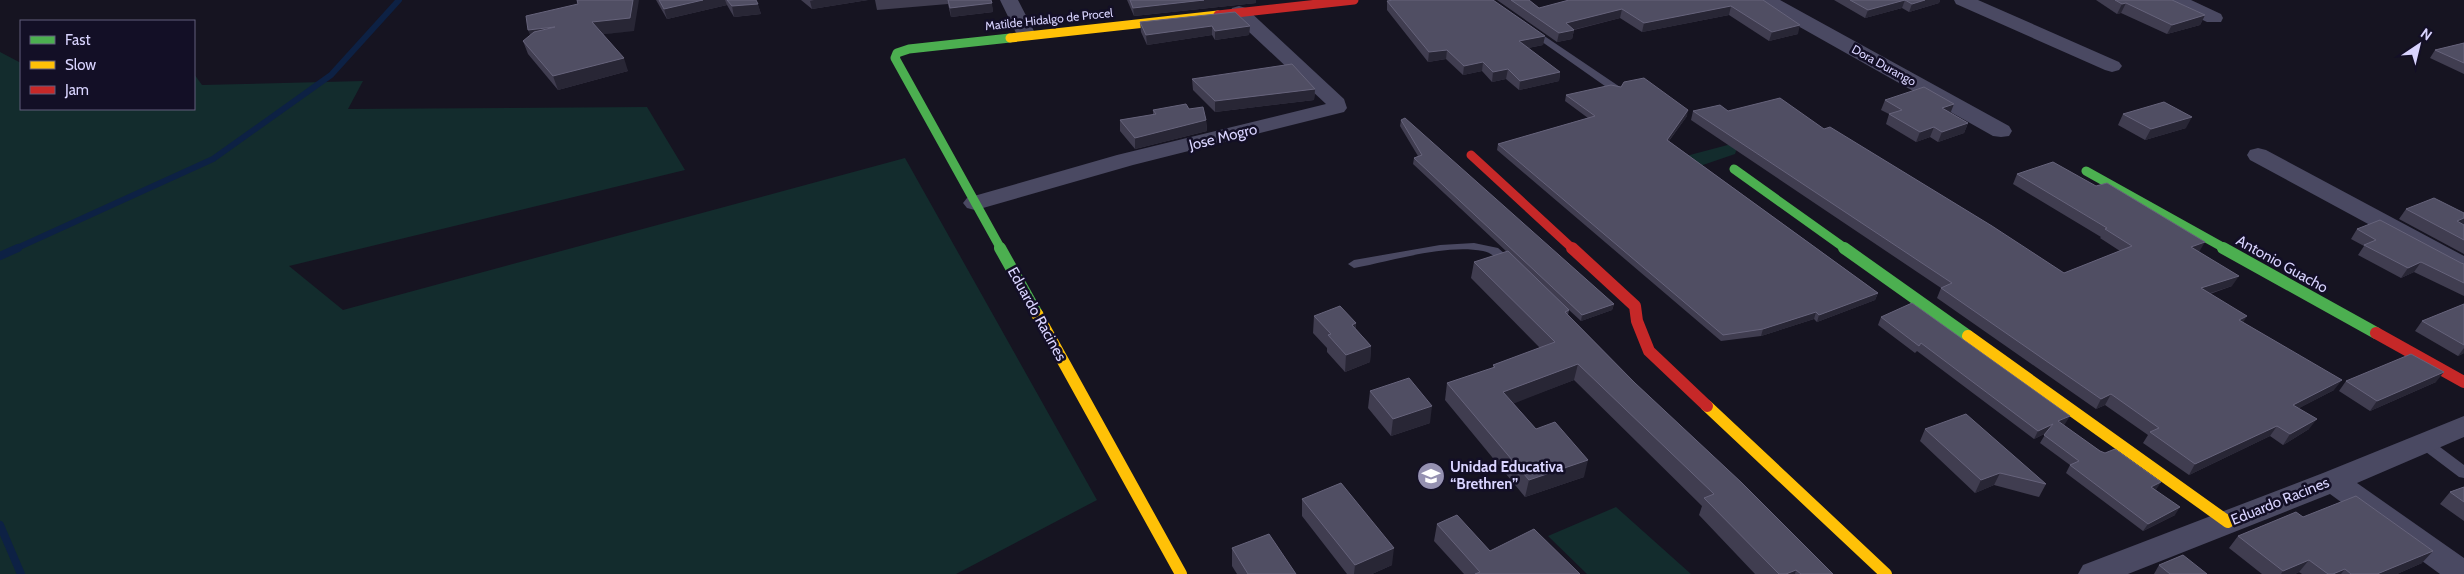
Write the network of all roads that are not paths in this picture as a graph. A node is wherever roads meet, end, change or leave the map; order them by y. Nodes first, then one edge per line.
1 (1009, 0) edge
2 (1354, 0) edge
3 (1766, 0) edge
4 (1963, 0) edge
5 (2176, 0) edge
6 (1239, 12) junction
7 (2214, 18) dead end
8 (1520, 22) edge
9 (1026, 35) junction
10 (897, 53) joint
11 (2112, 66) dead end
12 (1616, 89) edge
13 (2001, 131) dead end
14 (1471, 155) dead end
15 (2258, 155) dead end
16 (1734, 169) dead end
17 (2086, 172) dead end
18 (975, 204) junction
19 (1354, 264) dead end
20 (2464, 266) edge
21 (1523, 276) edge
22 (2464, 382) edge
23 (2464, 426) edge
24 (2423, 442) junction
25 (2464, 473) edge
26 (2332, 481) junction
27 (2228, 522) junction
28 (1181, 574) edge
29 (1886, 574) edge
30 (2094, 574) edge
31 (2462, 574) edge

1 - 9 street
2 - 6 street, Matilde Hidalgo de Procel
3 - 13 street, Dora Durango
4 - 11 street
5 - 7 street
6 - 9 street, Matilde Hidalgo de Procel
6 - 18 street, Jose Mogro
8 - 12 lane
9 - 10 street, Matilde Hidalgo de Procel
10 - 18 street, Eduardo Racines
14 - 29 street
15 - 20 street
16 - 27 street
17 - 22 street, Antonio Guacho
18 - 28 street, Eduardo Racines
19 - 21 lane
23 - 24 street, Eduardo Racines
24 - 25 lane
24 - 26 street, Eduardo Racines
26 - 27 street, Eduardo Racines
26 - 31 street
27 - 30 street, Eduardo Racines

